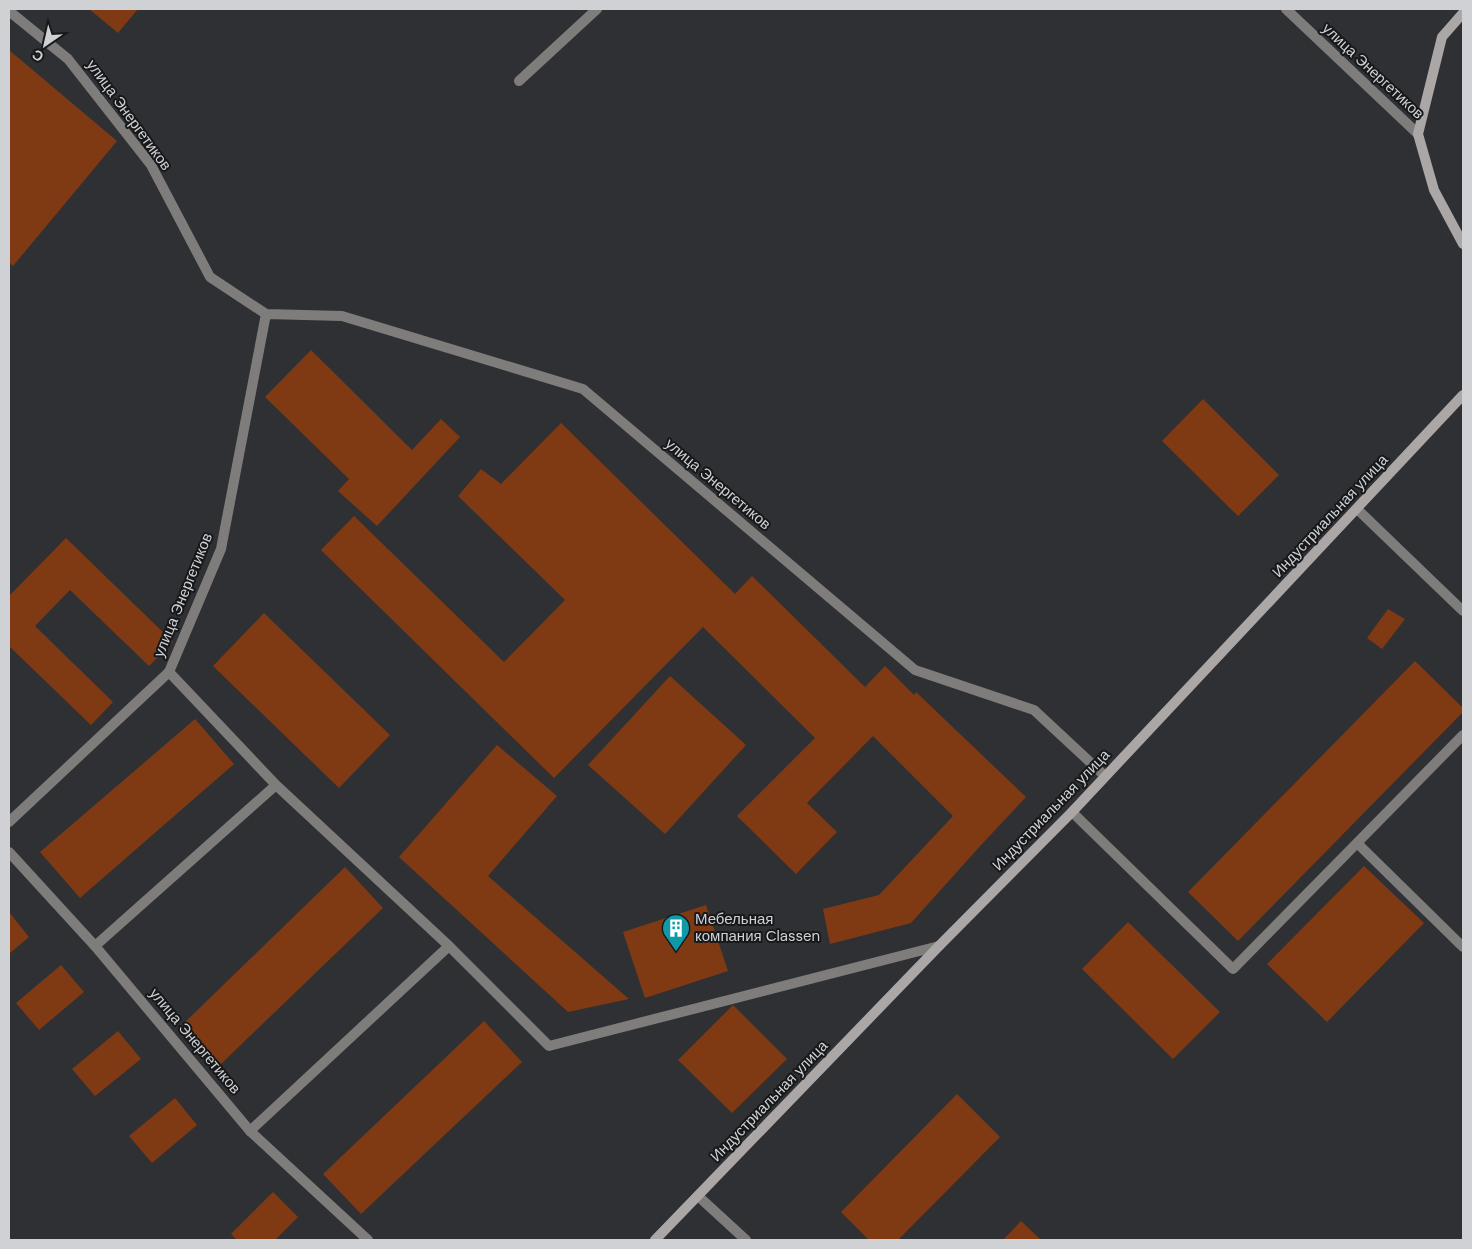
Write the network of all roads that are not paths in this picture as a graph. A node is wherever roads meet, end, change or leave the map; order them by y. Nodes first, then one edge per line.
1 (597, 9) edge
2 (1286, 9) edge
3 (9, 11) edge
4 (1463, 13) edge
5 (519, 81) dead end
6 (1418, 134) junction
7 (1463, 244) edge
8 (266, 314) junction
9 (1463, 395) edge
10 (1357, 509) junction
11 (1463, 611) edge
12 (169, 672) junction
13 (1463, 734) edge
14 (1105, 776) junction
15 (276, 785) junction
16 (1072, 812) junction
17 (9, 822) edge
18 (1357, 843) junction
19 (9, 852) edge
20 (95, 946) junction
21 (449, 946) junction
22 (939, 946) junction
23 (1463, 947) edge
24 (250, 1131) junction
25 (698, 1196) junction
26 (368, 1240) edge
27 (655, 1240) edge
28 (746, 1240) edge

1 - 5 street
2 - 6 street, улица Энергетиков
3 - 8 street, улица Энергетиков
4 - 6 street
6 - 7 street
8 - 12 street, улица Энергетиков
8 - 14 street, улица Энергетиков
9 - 10 street, Индустриальная улица
10 - 11 street
10 - 14 street, Индустриальная улица
12 - 15 street
12 - 17 street, улица Энергетиков
13 - 18 street
14 - 16 street, Индустриальная улица
15 - 20 street
15 - 21 street
16 - 18 street
16 - 22 street, Индустриальная улица
18 - 23 street
19 - 20 street, улица Энергетиков
20 - 24 street, улица Энергетиков
21 - 22 street
21 - 24 street
22 - 25 street, Индустриальная улица
24 - 26 street, улица Энергетиков
25 - 27 street, Индустриальная улица
25 - 28 street

